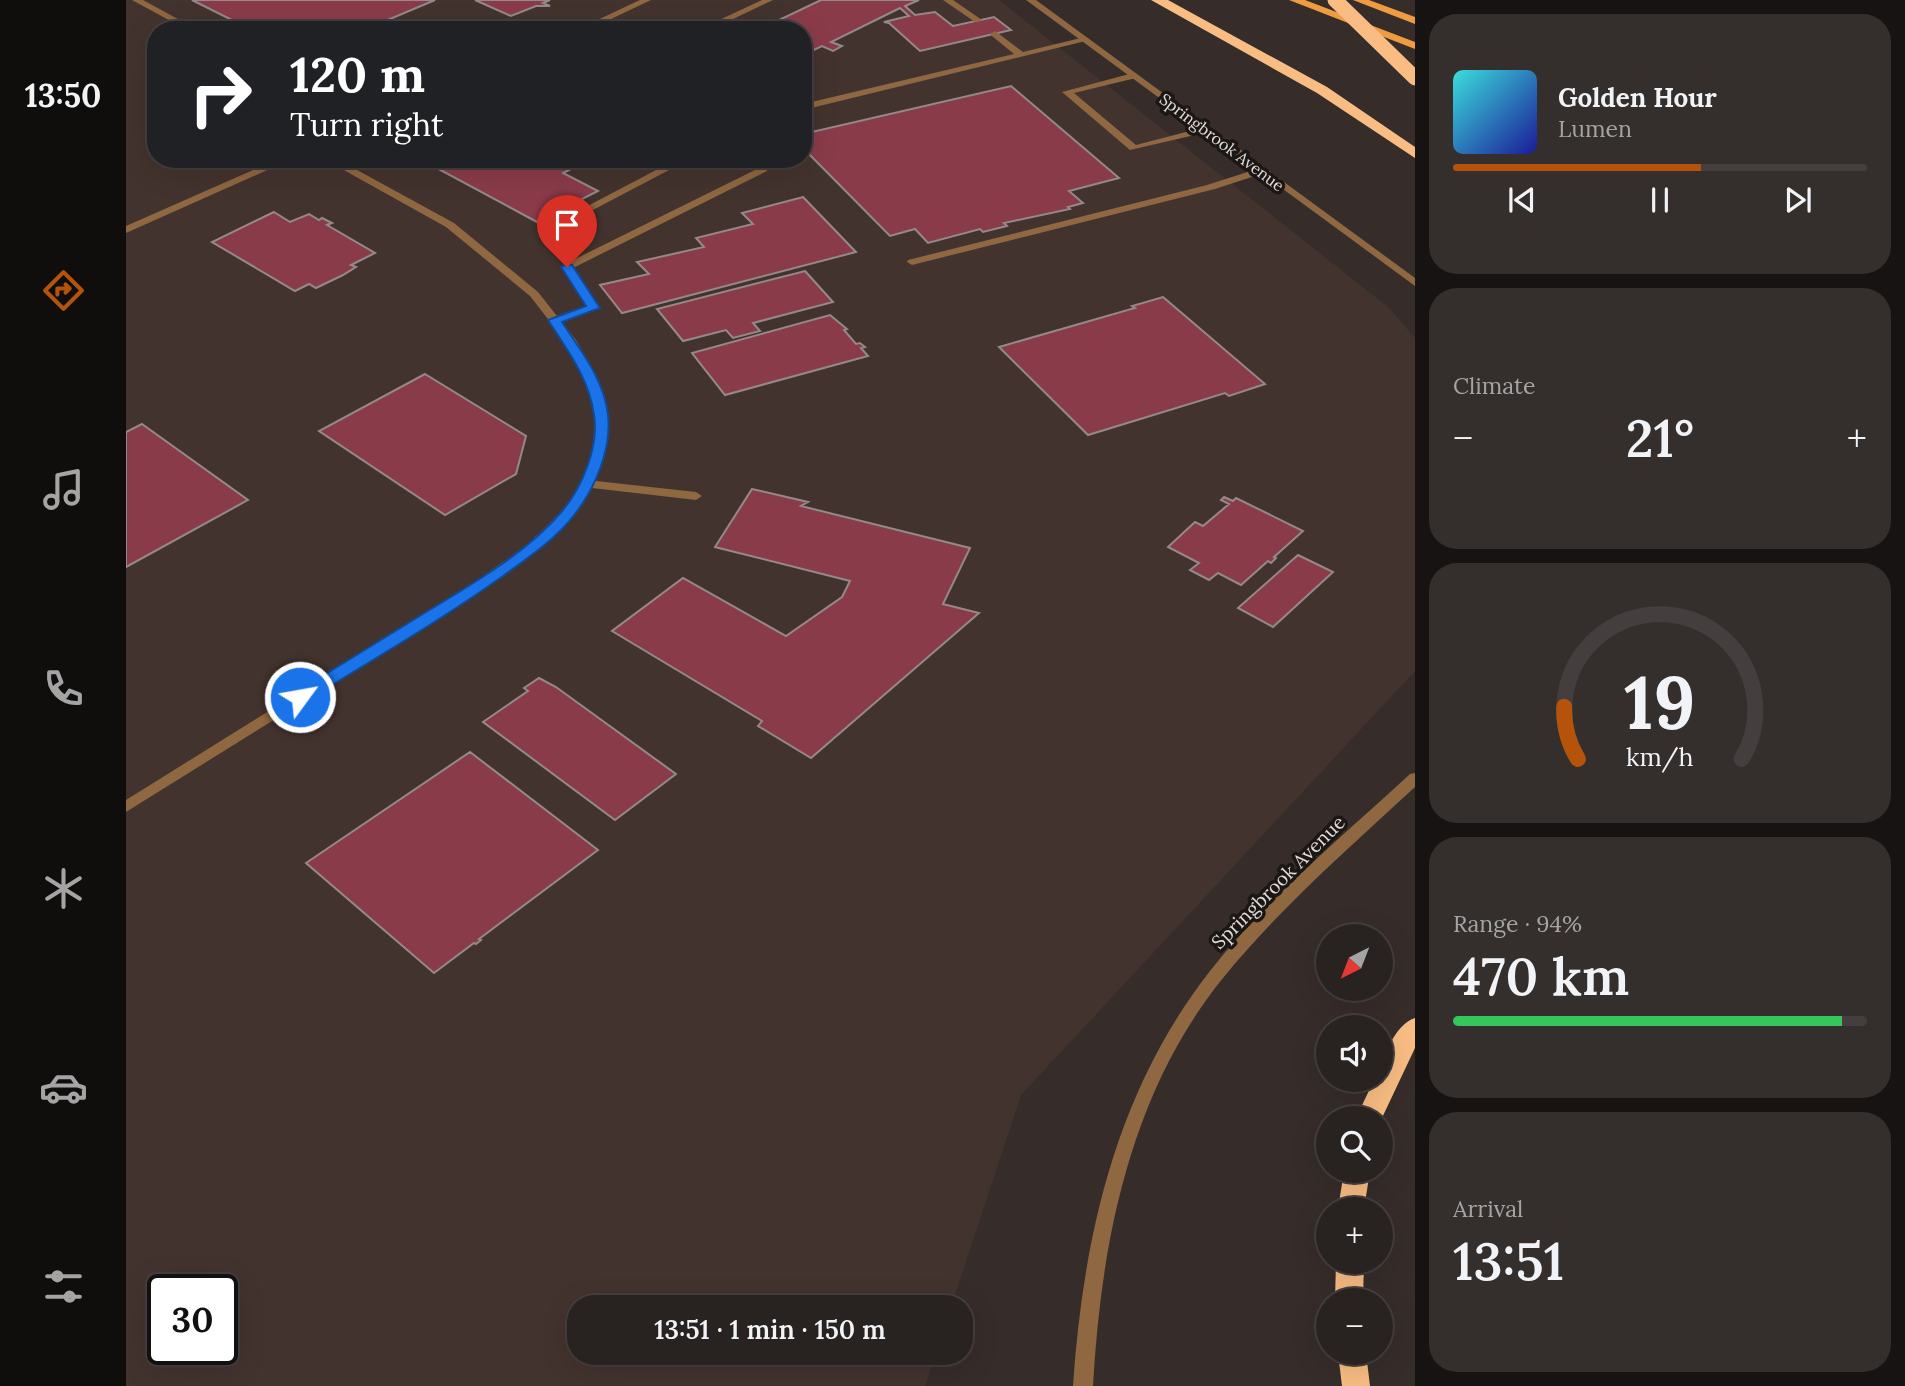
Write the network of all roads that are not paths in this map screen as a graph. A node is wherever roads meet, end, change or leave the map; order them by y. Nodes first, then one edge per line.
1 (136, 0) edge
2 (647, 0) edge
3 (769, 0) edge
4 (947, 0) edge
5 (1030, 0) edge
6 (1158, 0) edge
7 (1295, 0) edge
8 (1335, 0) edge
9 (1359, 0) edge
10 (978, 20) dead end
11 (177, 21) edge
12 (600, 21) edge
13 (722, 21) edge
14 (1415, 21) edge
15 (995, 34) dead end
16 (1085, 40) junction
17 (1415, 46) edge
18 (1021, 55) junction
19 (1133, 76) junction
20 (1415, 78) edge
21 (812, 105) edge
22 (1205, 130) junction
23 (1415, 154) edge
24 (267, 168) edge
25 (346, 168) edge
26 (668, 168) edge
27 (763, 169) dead end
28 (1260, 171) junction
29 (126, 230) edge
30 (547, 230) dead end
31 (912, 262) dead end
32 (1415, 283) edge
33 (554, 320) junction
34 (587, 484) junction
35 (696, 496) dead end
36 (1415, 778) edge
37 (126, 807) edge
38 (1415, 1028) edge
39 (1374, 1106) edge
40 (1353, 1365) edge
41 (1083, 1386) edge
42 (1356, 1386) edge

1 - 11 street
2 - 12 street
3 - 13 street
4 - 10 street
5 - 16 street, Springbrook Avenue
6 - 23 highway
7 - 17 main road
8 - 20 highway, bridge
9 - 14 main road
15 - 18 street
16 - 18 street
16 - 19 street, Springbrook Avenue
18 - 21 street
19 - 22 street, Springbrook Avenue
19 - 22 street
22 - 28 street, Springbrook Avenue
24 - 29 street
25 - 33 street
26 - 30 street
27 - 33 street
28 - 31 street
28 - 32 street, Springbrook Avenue
33 - 34 street
34 - 35 street
34 - 37 street
36 - 41 street, Springbrook Avenue
38 - 39 highway
40 - 42 highway

